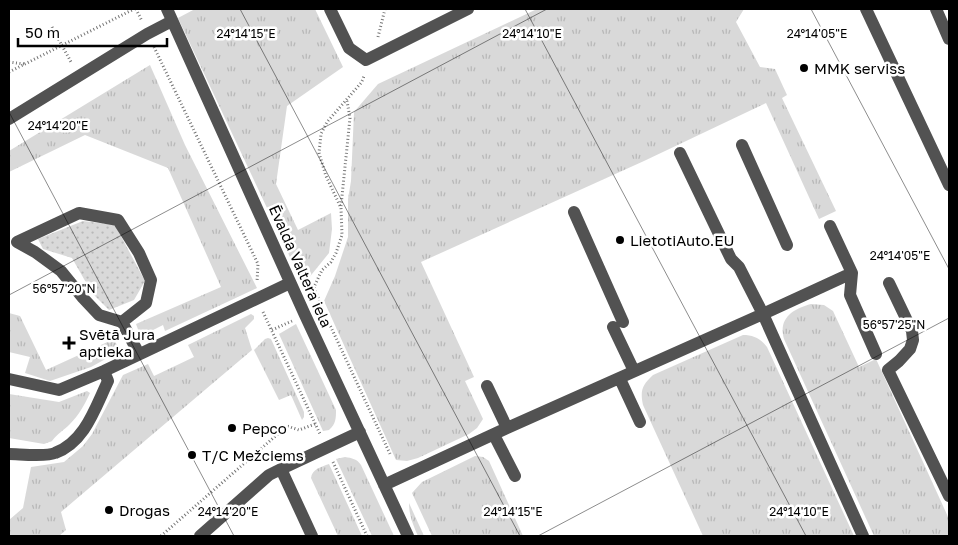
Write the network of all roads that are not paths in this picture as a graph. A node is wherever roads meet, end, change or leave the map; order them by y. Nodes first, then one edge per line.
1 (167, 9) edge
2 (330, 9) edge
3 (468, 9) edge
4 (866, 9) edge
5 (936, 9) edge
6 (172, 21) junction
7 (949, 39) edge
8 (9, 119) edge
9 (742, 145) dead end
10 (680, 153) dead end
11 (949, 185) edge
12 (574, 212) dead end
13 (830, 226) dead end
14 (787, 246) dead end
15 (852, 273) junction
16 (290, 283) junction
17 (890, 283) dead end
18 (763, 314) junction
19 (122, 322) junction
20 (139, 354) junction
21 (876, 354) dead end
22 (104, 371) junction
23 (634, 371) junction
24 (9, 379) edge
25 (620, 379) junction
26 (487, 386) dead end
27 (640, 422) dead end
28 (507, 428) junction
29 (360, 432) junction
30 (494, 435) junction
31 (9, 454) edge
32 (280, 469) junction
33 (515, 476) dead end
34 (384, 485) junction
35 (949, 496) edge
36 (200, 536) edge
37 (312, 536) edge
38 (408, 536) edge
39 (863, 536) edge

1 - 6 street, Ēvalda Valtera iela
2 - 3 street
4 - 11 street
5 - 7 street
6 - 8 street
6 - 16 street, Ēvalda Valtera iela
9 - 14 street
10 - 18 street
12 - 23 street
13 - 15 street
15 - 18 street
15 - 21 street
16 - 20 street
16 - 29 street, Ēvalda Valtera iela
17 - 35 street
18 - 23 street
18 - 39 street
19 - 19 street
19 - 20 street
20 - 22 street
22 - 24 street
22 - 31 street
23 - 25 street
25 - 27 street
25 - 28 street
26 - 28 street
28 - 30 street
29 - 32 street
29 - 34 street, Ēvalda Valtera iela
30 - 33 street
30 - 34 street
32 - 36 street
32 - 37 street
34 - 38 street, Ēvalda Valtera iela

